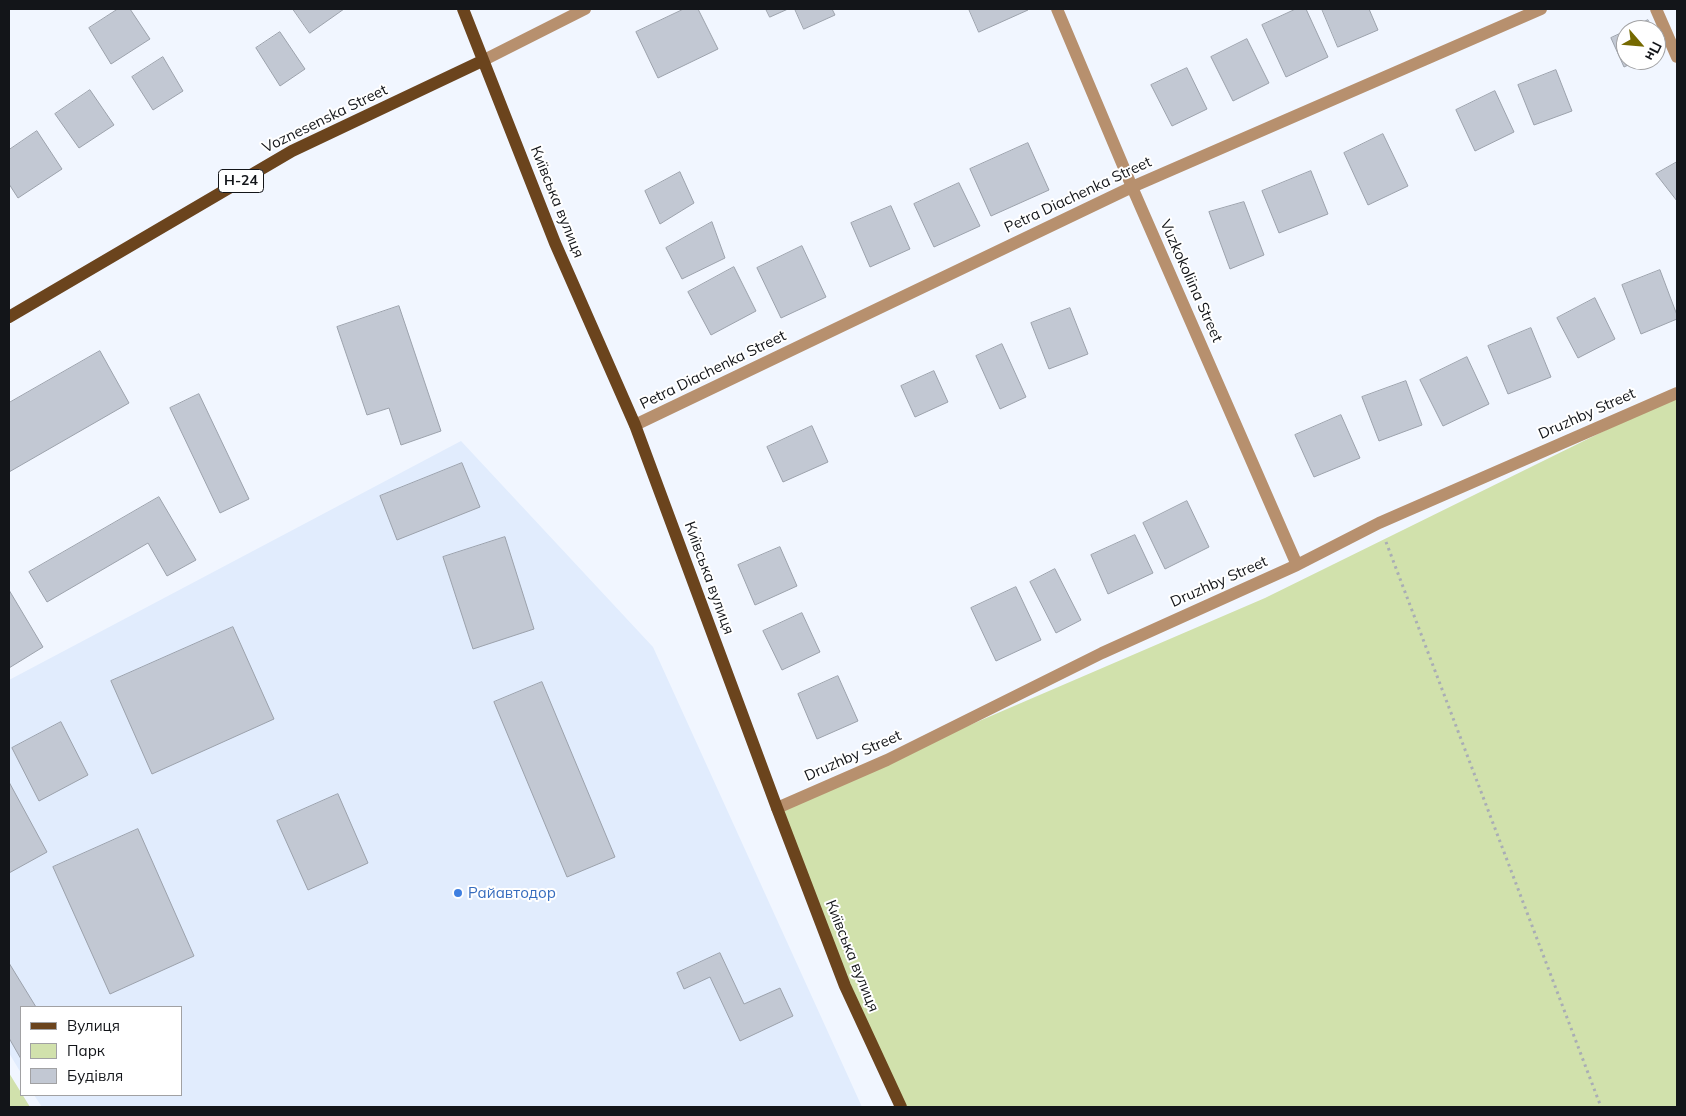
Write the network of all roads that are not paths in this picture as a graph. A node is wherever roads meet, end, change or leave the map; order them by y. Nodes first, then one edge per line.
1 (462, 9) edge
2 (585, 9) edge
3 (1057, 9) edge
4 (1541, 9) edge
5 (1656, 9) edge
6 (1677, 57) edge
7 (482, 61) junction
8 (1132, 187) junction
9 (9, 318) edge
10 (1677, 393) edge
11 (635, 425) junction
12 (1297, 565) junction
13 (777, 808) junction
14 (901, 1107) edge

1 - 7 main road, Київська вулиця
2 - 7 street, Voznesenska Street
3 - 8 street, Vuzkokoliina Street
4 - 8 street, Petra Diachenka Street
5 - 6 street
7 - 9 main road, Voznesenska Street / Н-24
7 - 11 main road, Київська вулиця
8 - 11 street, Petra Diachenka Street
8 - 12 street, Vuzkokoliina Street
10 - 12 street, Druzhby Street
11 - 13 main road, Київська вулиця
12 - 13 street, Druzhby Street
13 - 14 main road, Київська вулиця

